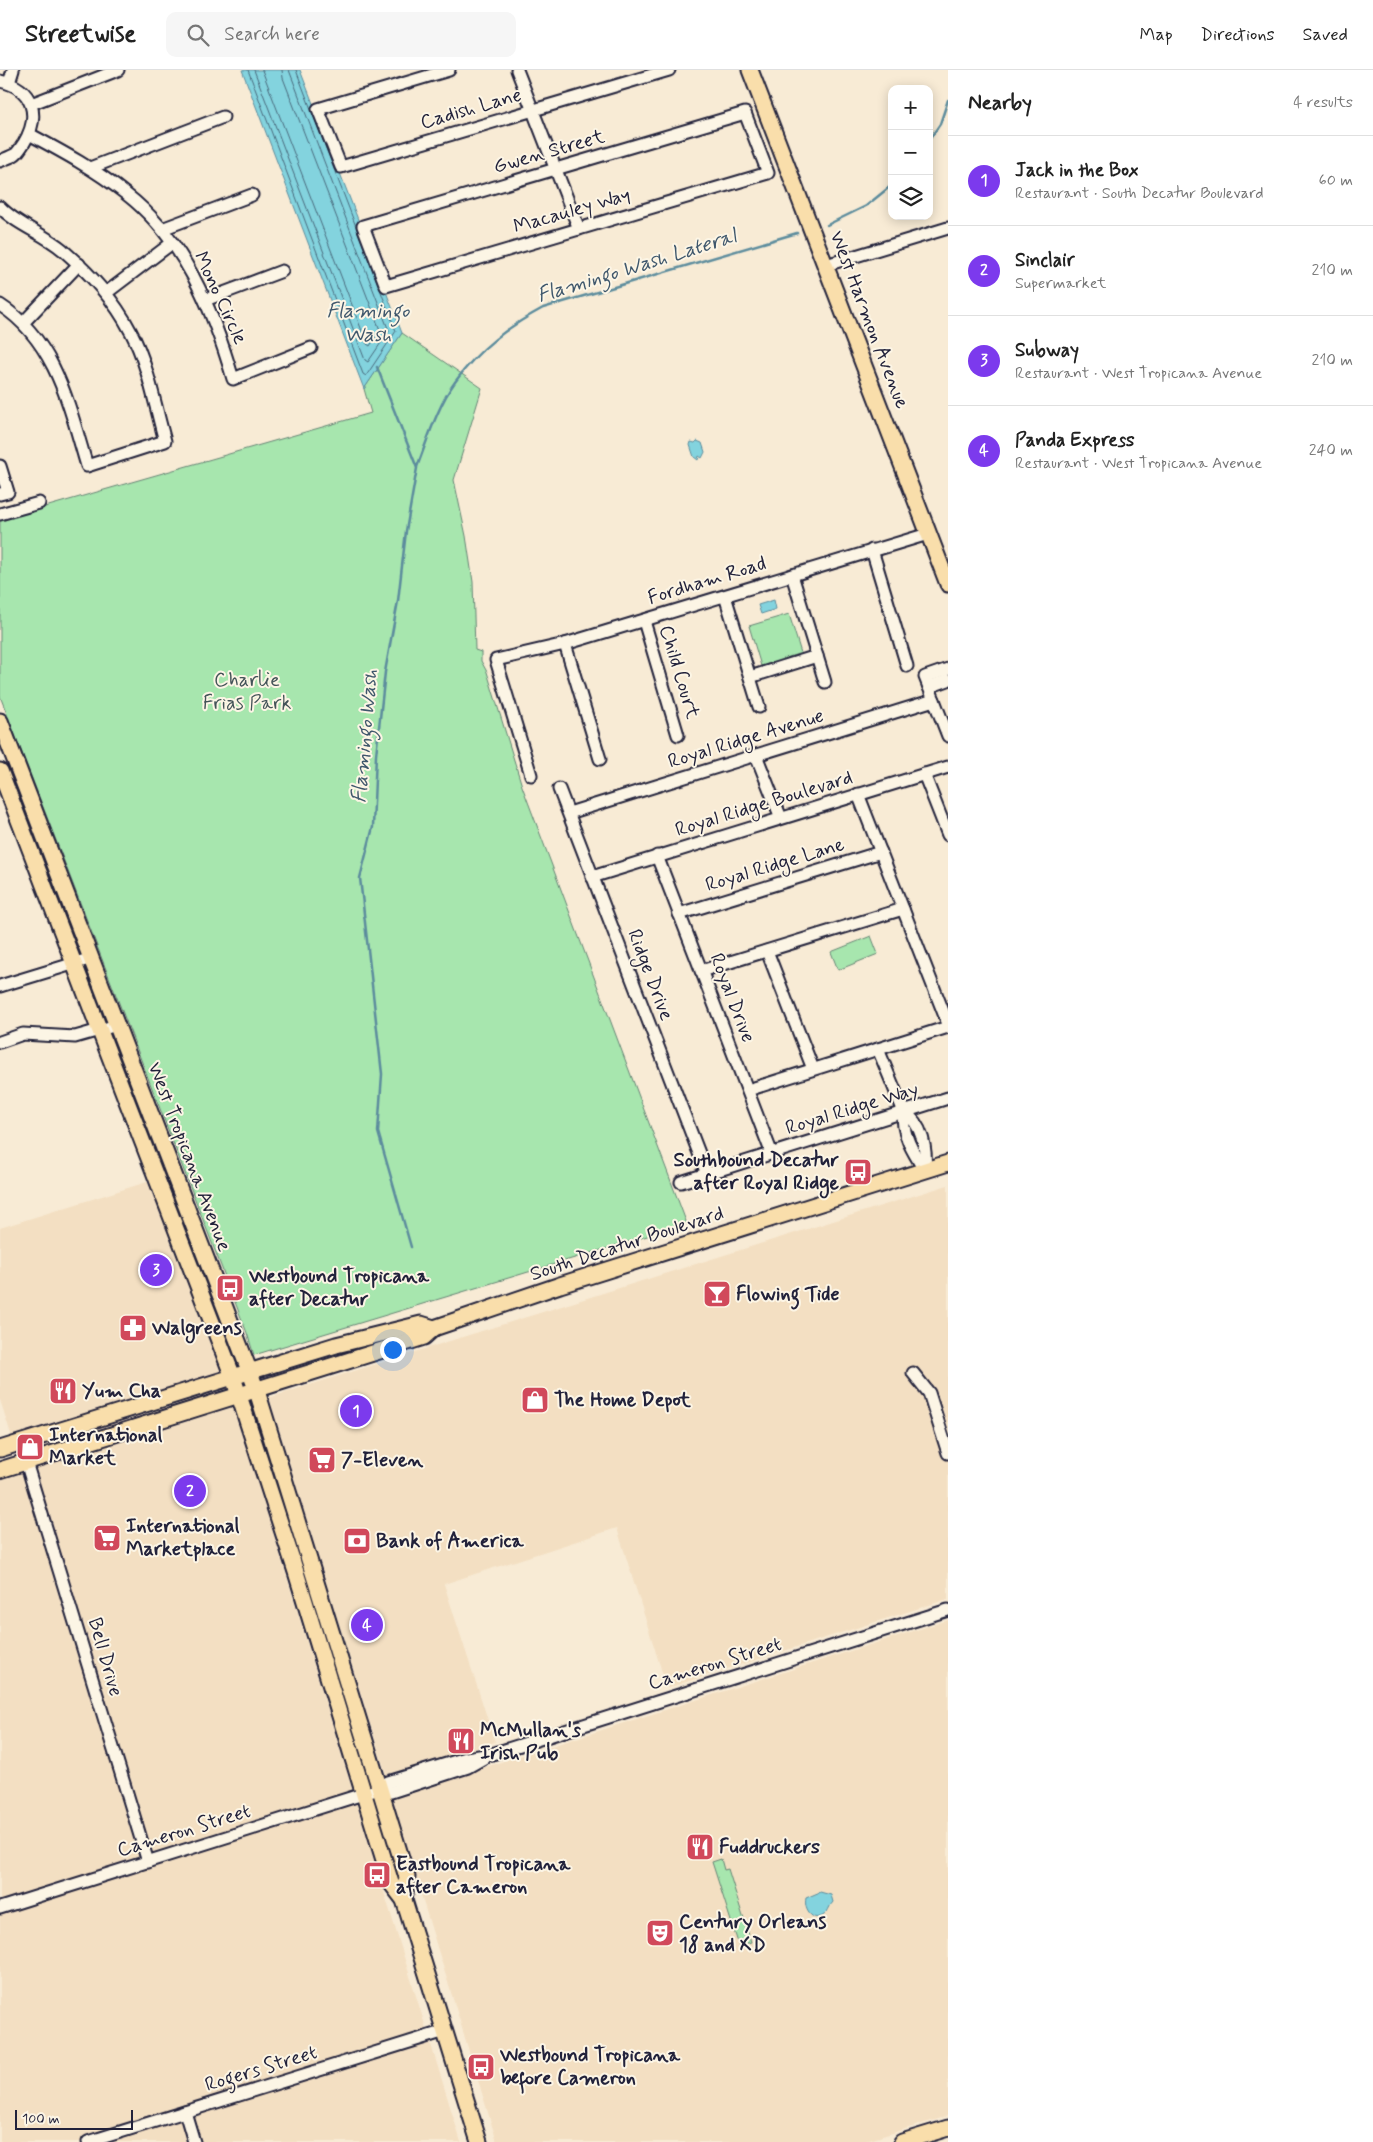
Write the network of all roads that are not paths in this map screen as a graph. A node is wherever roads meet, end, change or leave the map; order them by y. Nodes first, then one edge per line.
1 (14, 70) edge
2 (118, 70) edge
3 (449, 70) edge
4 (517, 70) edge
5 (669, 70) edge
6 (750, 70) edge
7 (4, 82) edge
8 (32, 104) junction
9 (532, 111) junction
10 (222, 117) dead end
11 (29, 134) junction
12 (0, 161) edge
13 (90, 168) junction
14 (556, 169) junction
15 (768, 173) joint
16 (252, 195) dead end
17 (0, 207) edge
18 (948, 228) edge
19 (162, 229) junction
20 (579, 229) junction
21 (172, 243) junction
22 (79, 264) junction
23 (826, 265) junction
24 (282, 271) dead end
25 (386, 286) joint
26 (106, 293) junction
27 (205, 300) junction
28 (0, 305) edge
29 (24, 322) junction
30 (311, 348) dead end
31 (0, 466) edge
32 (4, 493) edge
33 (39, 503) dead end
34 (0, 514) edge
35 (928, 534) junction
36 (872, 550) junction
37 (792, 575) junction
38 (948, 584) edge
39 (725, 596) junction
40 (644, 621) junction
41 (565, 644) junction
42 (817, 656) junction
43 (907, 666) dead end
44 (948, 669) edge
45 (750, 677) junction
46 (948, 680) edge
47 (825, 682) dead end
48 (927, 682) junction
49 (934, 700) junction
50 (759, 706) dead end
51 (0, 721) edge
52 (678, 735) dead end
53 (948, 736) edge
54 (756, 755) junction
55 (600, 760) dead end
56 (948, 767) edge
57 (0, 771) edge
58 (924, 774) junction
59 (531, 775) dead end
60 (559, 789) dead end
61 (858, 794) junction
62 (568, 813) junction
63 (781, 818) junction
64 (948, 835) edge
65 (46, 838) junction
66 (29, 845) junction
67 (881, 852) junction
68 (657, 856) junction
69 (592, 876) junction
70 (903, 909) junction
71 (679, 914) junction
72 (767, 951) junction
73 (92, 958) junction
74 (74, 963) junction
75 (702, 971) junction
76 (0, 986) edge
77 (117, 1025) junction
78 (948, 1025) edge
79 (99, 1030) junction
80 (0, 1042) edge
81 (878, 1049) junction
82 (813, 1069) junction
83 (748, 1090) junction
84 (948, 1098) edge
85 (904, 1112) junction
86 (158, 1129) junction
87 (141, 1136) junction
88 (772, 1154) junction
89 (948, 1163) edge
90 (924, 1171) junction
91 (707, 1174) junction
92 (681, 1182) dead end
93 (434, 1328) junction
94 (250, 1372) junction
95 (913, 1373) dead end
96 (233, 1377) junction
97 (257, 1391) junction
98 (239, 1396) junction
99 (84, 1423) junction
100 (22, 1442) junction
101 (0, 1449) edge
102 (948, 1453) edge
103 (0, 1458) edge
104 (26, 1462) junction
105 (0, 1470) edge
106 (274, 1505) junction
107 (316, 1582) junction
108 (948, 1610) edge
109 (379, 1789) junction
110 (364, 1794) junction
111 (148, 1862) junction
112 (404, 1900) junction
113 (0, 1908) edge
114 (445, 2031) junction
115 (185, 2112) junction
116 (948, 2128) edge
117 (115, 2138) edge
118 (88, 2142) edge
119 (194, 2142) edge
120 (479, 2142) edge
121 (902, 2142) edge

1 - 7 street
2 - 8 street
3 - 9 street, Cadish Lane
4 - 9 street
5 - 9 street, Cadish Lane
6 - 23 main road, West Harmon Avenue
7 - 8 street
8 - 11 street
9 - 14 street
10 - 13 street
11 - 12 street
11 - 13 street, Mono Circle
13 - 19 street, Mono Circle
14 - 15 street, Gwen Street
14 - 20 street
14 - 25 street, Gwen Street
15 - 20 street, Macauley Way
16 - 19 street
17 - 22 street
18 - 23 street
19 - 21 street, Mono Circle
20 - 25 street, Macauley Way
21 - 26 street
21 - 27 street, Mono Circle
22 - 26 street
22 - 29 street
23 - 35 main road, West Harmon Avenue
24 - 27 street
26 - 29 street
27 - 30 street, Mono Circle
28 - 29 street
31 - 32 street
33 - 34 street
35 - 36 street, Fordham Road
35 - 38 main road, West Harmon Avenue
36 - 37 street, Fordham Road
36 - 43 street
37 - 39 street, Fordham Road
37 - 42 street
39 - 40 street, Fordham Road
39 - 45 street
40 - 41 street, Fordham Road
40 - 52 street, Child Court
41 - 55 street
41 - 59 street, Fordham Road
42 - 45 street
42 - 47 street
44 - 48 street
45 - 50 street
46 - 48 street
48 - 49 street
49 - 53 street
49 - 54 street, Royal Ridge Avenue
51 - 65 main road, West Tropicana Avenue
54 - 62 street, Royal Ridge Avenue
54 - 63 street
56 - 58 street, Royal Ridge Boulevard
57 - 66 main road, West Tropicana Avenue
58 - 61 street, Royal Ridge Boulevard
58 - 64 street
60 - 62 street, Ridge Drive
61 - 63 street, Royal Ridge Boulevard
61 - 67 street
62 - 69 street, Ridge Drive
63 - 68 street, Royal Ridge Boulevard
65 - 66 main road
65 - 73 main road, West Tropicana Avenue
66 - 74 main road, West Tropicana Avenue
67 - 70 street
67 - 71 street, Royal Ridge Lane
68 - 69 street, Royal Ridge Boulevard
68 - 71 street, Royal Drive
69 - 91 street, Ridge Drive
70 - 72 street
70 - 78 street
71 - 75 street, Royal Drive
72 - 75 street
72 - 82 street
73 - 74 street
73 - 77 main road, West Tropicana Avenue
74 - 76 street
74 - 79 main road, West Tropicana Avenue
75 - 83 street, Royal Drive
77 - 79 street
77 - 86 main road, West Tropicana Avenue
78 - 81 street
79 - 80 street
79 - 87 main road, West Tropicana Avenue
81 - 82 street
81 - 85 street
82 - 83 street
83 - 88 street, Royal Drive
84 - 85 street, Royal Ridge Way
85 - 88 street, Royal Ridge Way
85 - 90 street
86 - 87 main road
86 - 94 main road, West Tropicana Avenue
87 - 96 main road, West Tropicana Avenue
88 - 91 street, Royal Ridge Way
89 - 90 main road, South Decatur Boulevard
90 - 93 main road, South Decatur Boulevard
91 - 92 street, Royal Ridge Way
93 - 94 main road, South Decatur Boulevard
93 - 97 main road, South Decatur Boulevard
94 - 96 main road, South Decatur Boulevard
94 - 97 main road, West Tropicana Avenue
95 - 102 street
96 - 98 main road, West Tropicana Avenue
96 - 99 main road, South Decatur Boulevard
97 - 98 main road, South Decatur Boulevard
97 - 107 main road, West Tropicana Avenue
98 - 104 main road, South Decatur Boulevard
98 - 106 main road, West Tropicana Avenue
99 - 100 main road, South Decatur Boulevard
99 - 104 main road
100 - 101 main road, South Decatur Boulevard
100 - 103 main road
104 - 105 main road, South Decatur Boulevard
104 - 111 street, Bell Drive
106 - 107 main road
106 - 110 main road, West Tropicana Avenue
107 - 109 main road, West Tropicana Avenue
108 - 109 street, Cameron Street
109 - 110 street, Cameron Street
109 - 112 main road, West Tropicana Avenue
110 - 111 street, Cameron Street
110 - 112 main road, West Tropicana Avenue
111 - 113 street, Cameron Street
112 - 114 main road, West Tropicana Avenue
114 - 115 street, Rogers Street
114 - 120 main road, West Tropicana Avenue
115 - 117 street, Rogers Street
115 - 119 street
116 - 121 main road
117 - 118 street, Rogers Street

